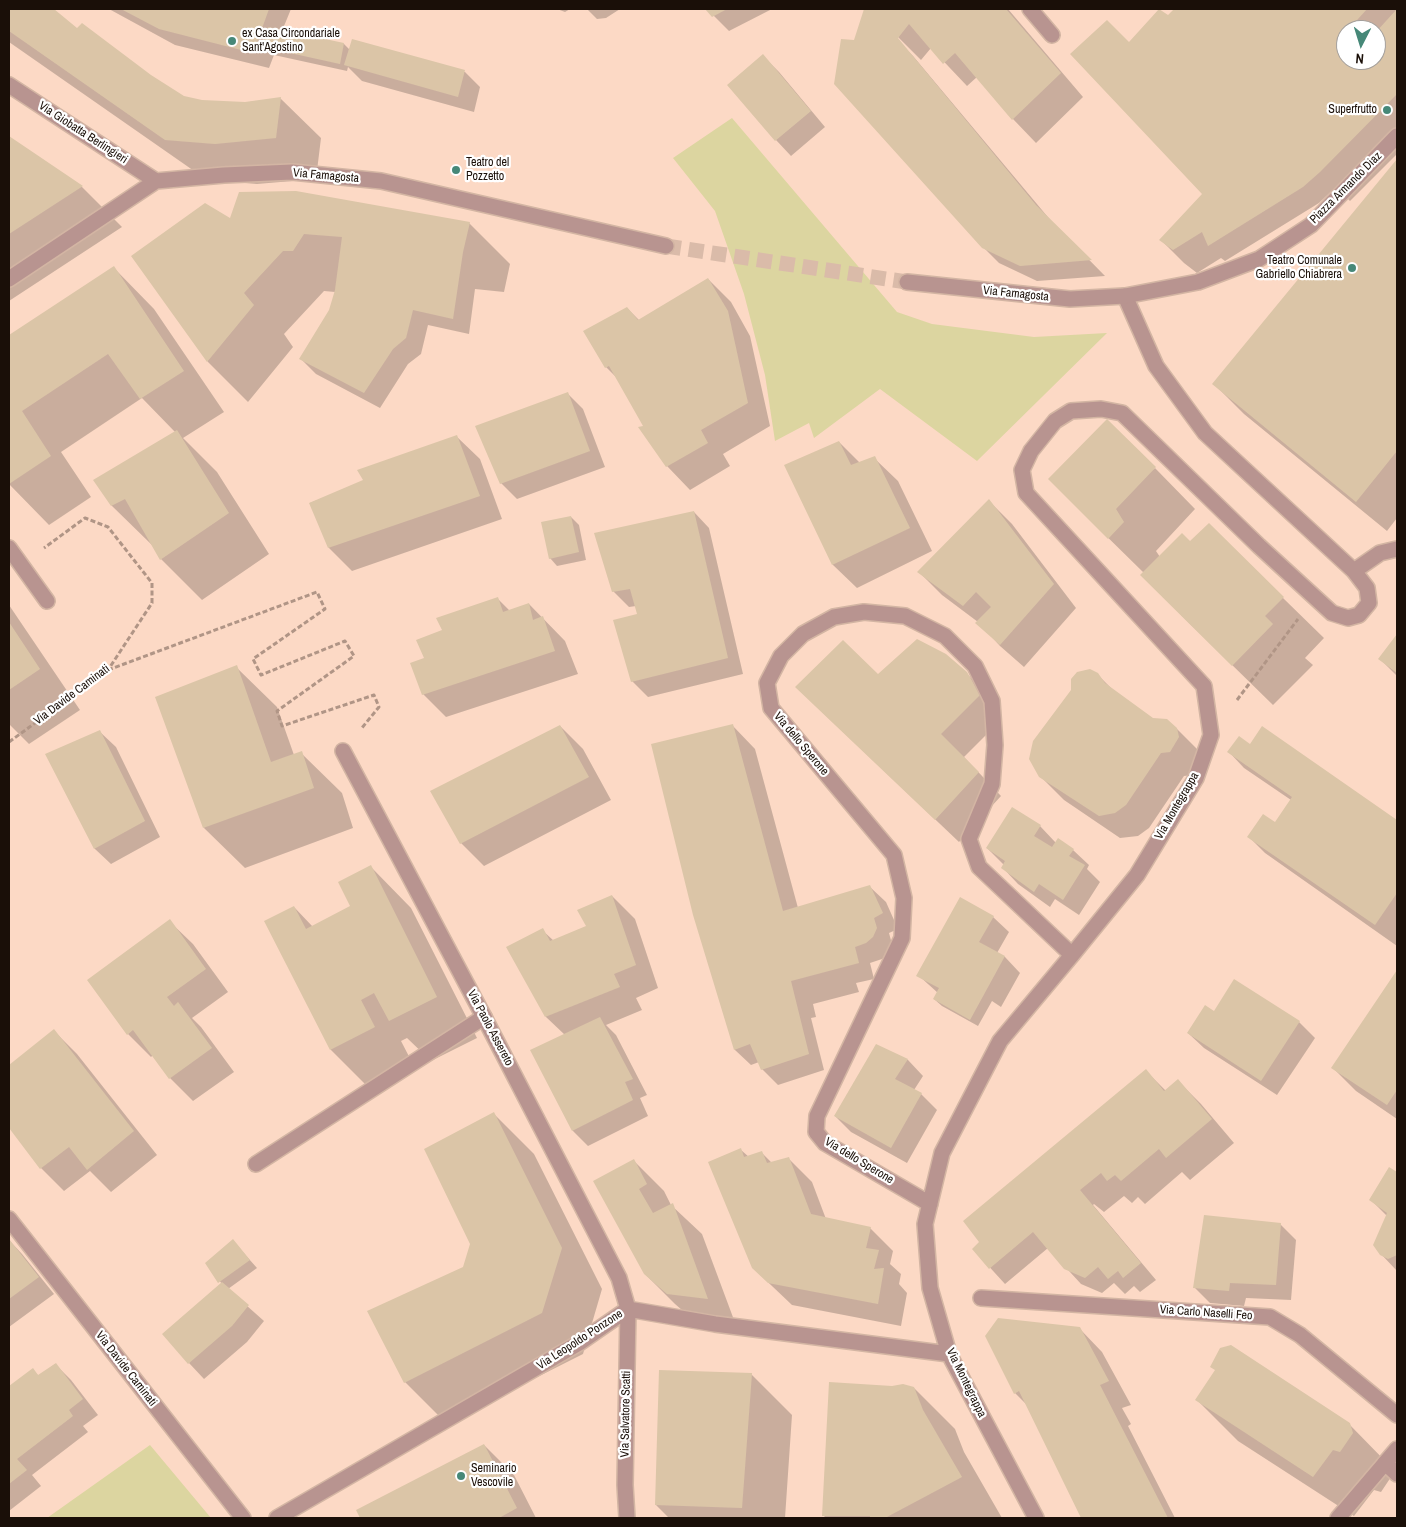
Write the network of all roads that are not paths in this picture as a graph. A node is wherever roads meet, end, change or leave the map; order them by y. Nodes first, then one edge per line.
1 (1030, 9) edge
2 (1052, 35) dead end
3 (9, 85) edge
4 (1397, 136) edge
5 (156, 181) junction
6 (666, 246) tunnel mouth
7 (9, 279) edge
8 (907, 282) tunnel mouth
9 (1125, 296) junction
10 (9, 548) edge
11 (1397, 549) edge
12 (1354, 571) junction
13 (47, 601) dead end
14 (343, 751) road end
15 (1072, 955) junction
16 (484, 1017) junction
17 (256, 1164) dead end
18 (930, 1204) junction
19 (9, 1219) edge
20 (981, 1298) dead end
21 (628, 1309) junction
22 (949, 1354) junction
23 (1397, 1415) edge
24 (1397, 1449) edge
25 (1385, 1462) junction
26 (1397, 1474) edge
27 (243, 1518) edge
28 (277, 1518) edge
29 (626, 1518) edge
30 (1036, 1518) edge
31 (1338, 1518) edge

1 - 2 street
3 - 5 street, Via Giobatta Berlingieri
4 - 9 street, Piazza Armando Diaz
5 - 6 street, Via Famagosta
5 - 7 street, Via Famagosta
8 - 9 street, Via Famagosta
9 - 12 street, Via Montegrappa
10 - 13 street
11 - 12 street
12 - 15 street, Via Montegrappa
14 - 16 street, Via Paolo Assereto
15 - 18 street, Via Montegrappa
15 - 18 street, Via dello Sperone
16 - 17 street
16 - 21 street, Via Paolo Assereto
18 - 22 street, Via Montegrappa
19 - 27 street, Via Davide Caminati
20 - 23 street, Via Carlo Naselli Feo
21 - 22 street, Via Leopoldo Ponzone
21 - 28 street, Via Leopoldo Ponzone
21 - 29 street, Via Salvatore Scatti
22 - 30 street, Via Montegrappa
24 - 25 street
25 - 26 street
25 - 31 street

